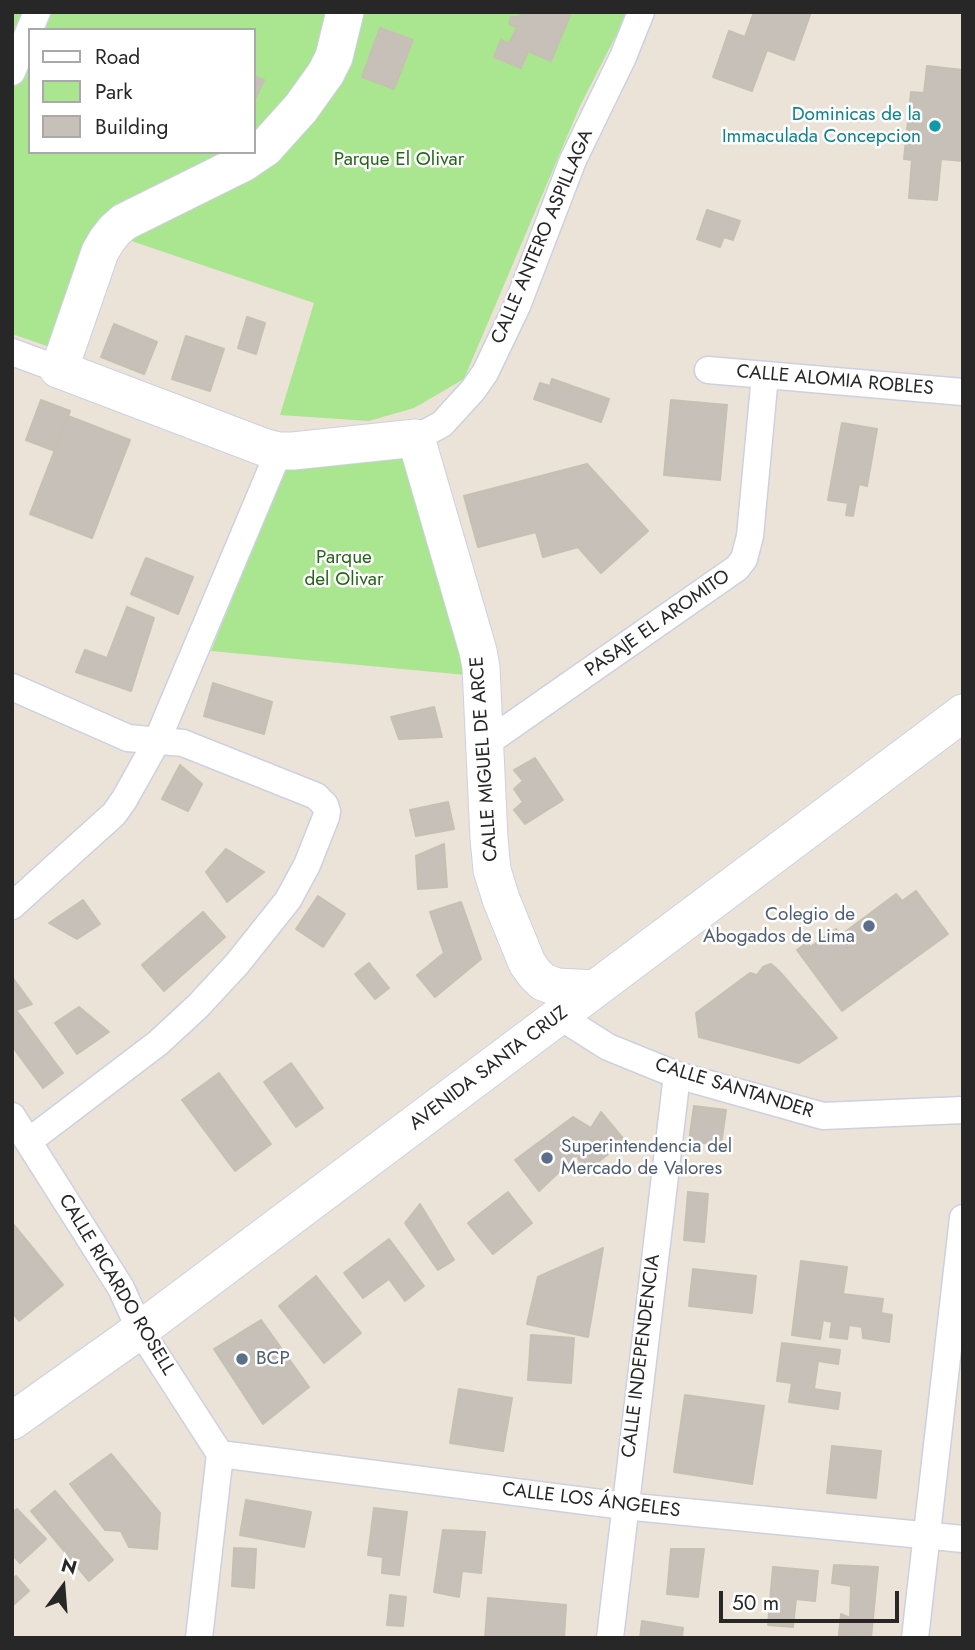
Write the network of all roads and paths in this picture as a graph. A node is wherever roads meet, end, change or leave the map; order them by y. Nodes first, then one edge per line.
1 (345, 12) edge
2 (641, 12) edge
3 (28, 34) edge
4 (12, 72) edge
5 (12, 352) edge
6 (58, 369) junction
7 (708, 370) dead end
8 (765, 375) junction
9 (963, 392) edge
10 (416, 438) junction
11 (279, 451) junction
12 (12, 687) edge
13 (963, 713) edge
14 (156, 741) junction
15 (485, 744) junction
16 (12, 906) edge
17 (595, 989) junction
18 (559, 1016) junction
19 (677, 1075) junction
20 (963, 1110) edge
21 (12, 1116) edge
22 (29, 1141) junction
23 (963, 1219) edge
24 (140, 1330) junction
25 (12, 1421) edge
26 (220, 1454) junction
27 (624, 1506) junction
28 (926, 1535) junction
29 (963, 1539) edge
30 (199, 1638) edge
31 (610, 1638) edge
32 (915, 1638) edge

1 - 6 street
2 - 10 street, CALLE ANTERO ASPILLAGA
3 - 4 street
5 - 6 street
6 - 11 street
7 - 8 street, CALLE ALOMIA ROBLES
8 - 9 street, CALLE ALOMIA ROBLES
8 - 15 street, PASAJE EL AROMITO
10 - 11 street
10 - 15 street, CALLE MIGUEL DE ARCE
11 - 14 street
12 - 14 street
13 - 17 street, AVENIDA SANTA CRUZ
14 - 16 street
14 - 22 street
15 - 17 street, CALLE MIGUEL DE ARCE
17 - 18 street, AVENIDA SANTA CRUZ
18 - 19 street, CALLE SANTANDER
18 - 24 street, AVENIDA SANTA CRUZ
19 - 20 street, CALLE SANTANDER
19 - 27 street, CALLE INDEPENDENCIA
21 - 22 street, CALLE RICARDO ROSELL
22 - 24 street, CALLE RICARDO ROSELL
23 - 28 street
24 - 25 street, AVENIDA SANTA CRUZ
24 - 26 street, CALLE RICARDO ROSELL
26 - 27 street, CALLE LOS ÁNGELES
26 - 30 street
27 - 28 street, CALLE LOS ÁNGELES
27 - 31 street, CALLE INDEPENDENCIA
28 - 29 street, CALLE LOS ÁNGELES
28 - 32 street

